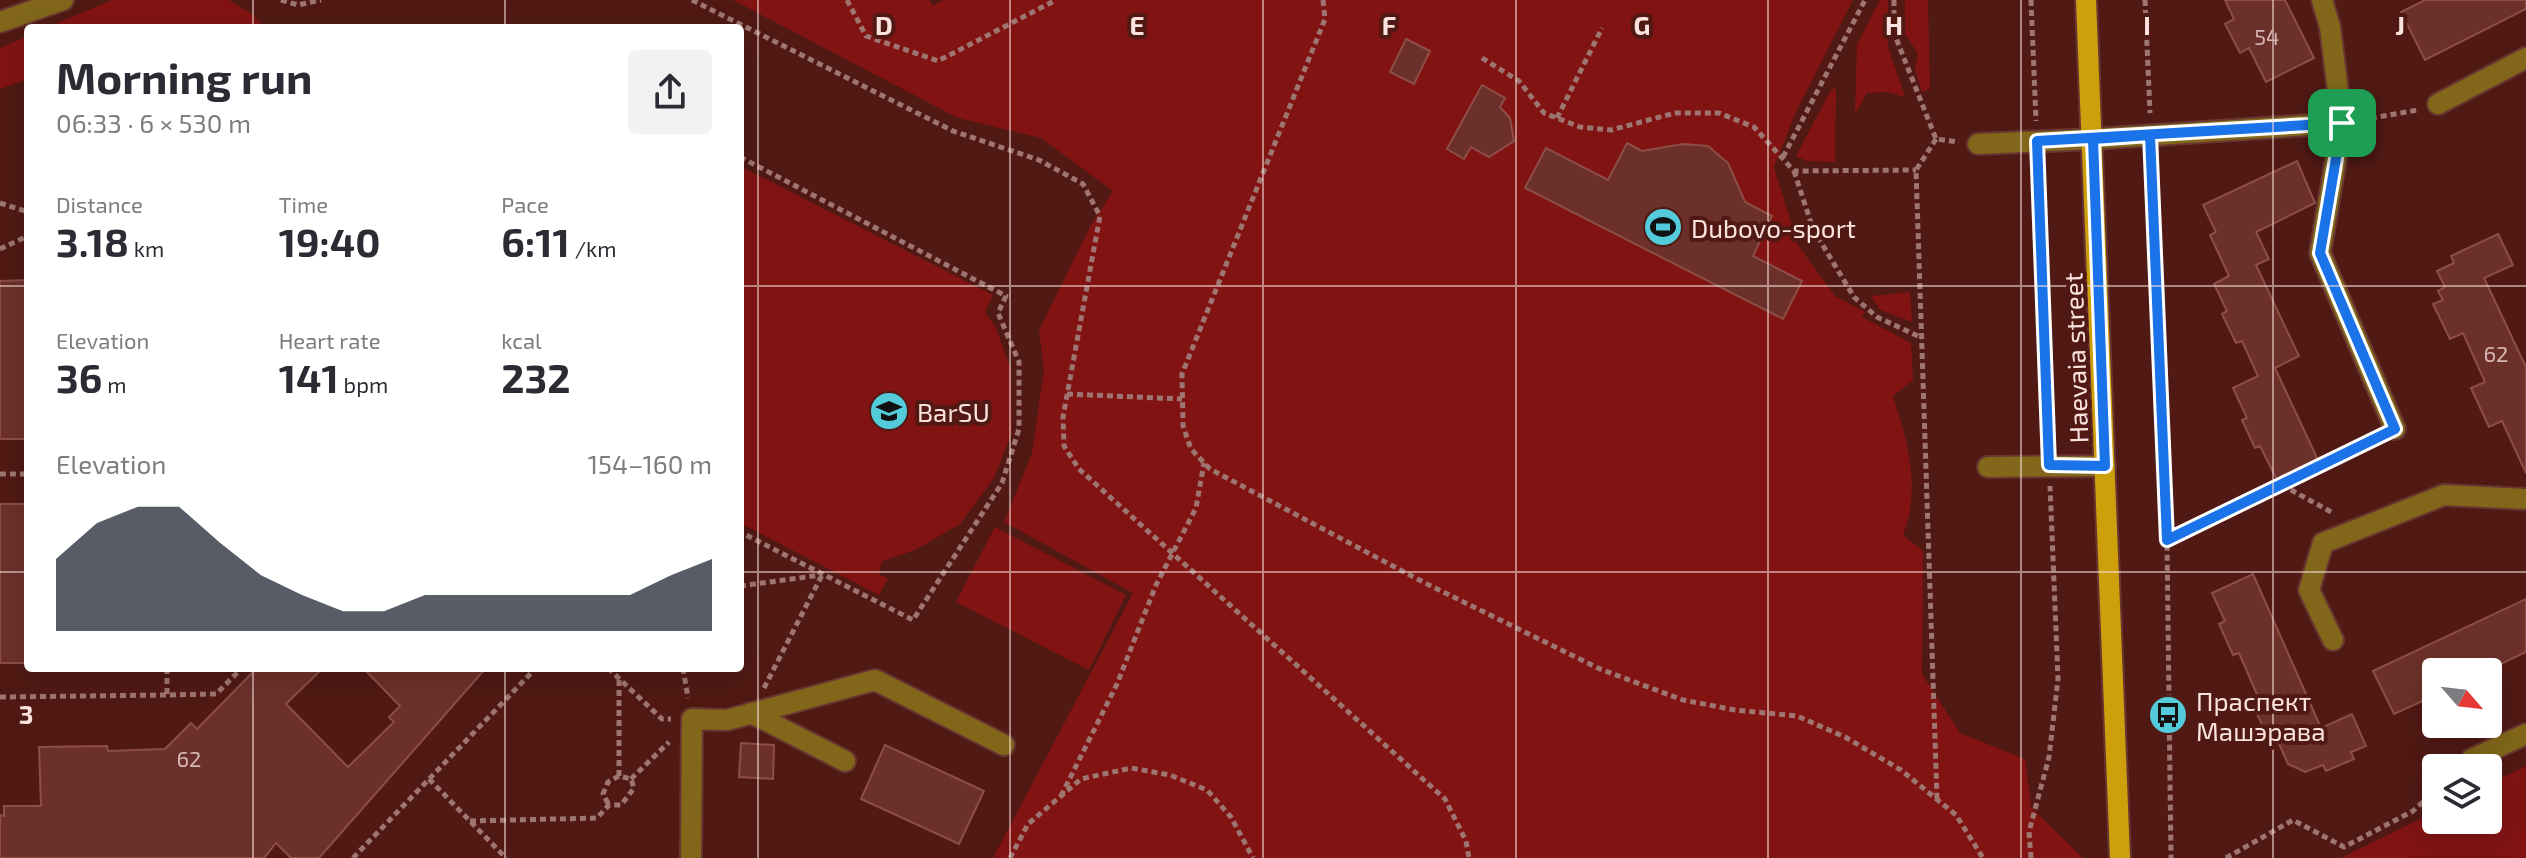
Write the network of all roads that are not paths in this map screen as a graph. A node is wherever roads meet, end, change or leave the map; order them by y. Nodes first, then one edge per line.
1 (63, 0) edge
2 (2086, 0) edge
3 (2322, 0) edge
4 (0, 22) edge
5 (2526, 58) edge
6 (2438, 104) road end
7 (2342, 123) junction
8 (2093, 139) junction
9 (1978, 144) road end
10 (2395, 429) road end
11 (2105, 466) junction
12 (1988, 467) dead end
13 (2526, 499) edge
14 (2333, 640) dead end
15 (751, 713) junction
16 (2526, 734) edge
17 (1004, 745) dead end
18 (2483, 754) edge
19 (845, 761) dead end
20 (691, 858) edge
21 (2120, 858) edge

1 - 4 lane
2 - 8 main road, Haevaia street
3 - 7 lane
5 - 6 lane
7 - 8 lane
7 - 10 lane
8 - 9 lane
8 - 11 main road, Haevaia street
11 - 12 lane
11 - 21 main road, Haevaia street
13 - 14 lane
15 - 17 lane
15 - 19 lane
15 - 20 lane
16 - 18 lane

